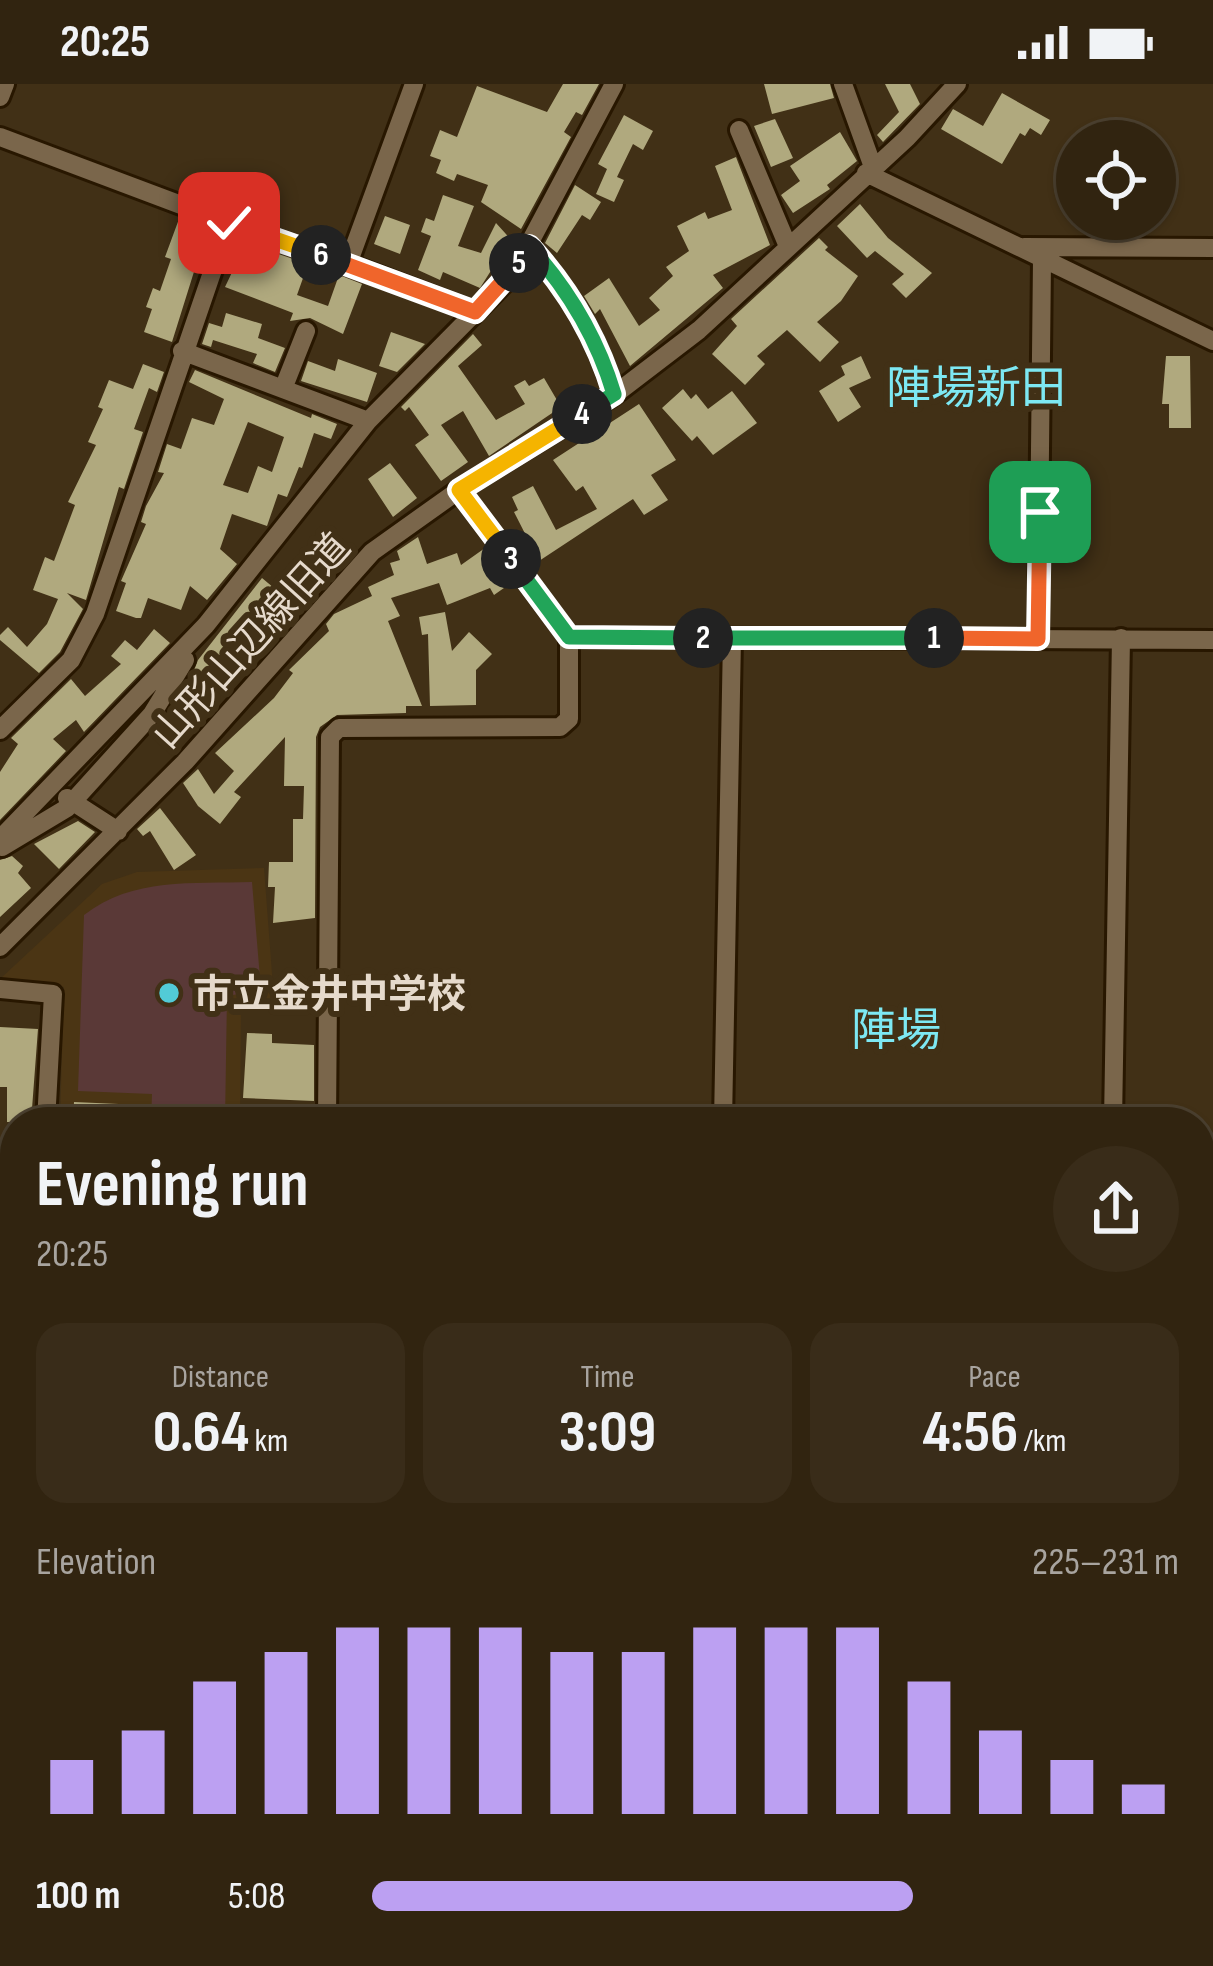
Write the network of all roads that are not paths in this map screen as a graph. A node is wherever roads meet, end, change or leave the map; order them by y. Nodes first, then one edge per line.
1 (5, 84) edge
2 (414, 84) edge
3 (614, 84) edge
4 (843, 84) edge
5 (957, 84) edge
6 (0, 97) edge
7 (739, 130) dead end
8 (0, 137) edge
9 (869, 170) junction
10 (229, 223) junction
11 (787, 244) junction
12 (529, 246) junction
13 (1013, 247) junction
14 (1213, 248) edge
15 (1042, 260) junction
16 (348, 264) junction
17 (475, 312) junction
18 (306, 331) dead end
19 (1213, 340) edge
20 (182, 351) junction
21 (283, 389) junction
22 (614, 394) junction
23 (368, 421) junction
24 (459, 490) junction
25 (206, 625) junction
26 (569, 637) junction
27 (732, 638) junction
28 (1121, 638) junction
29 (1038, 639) junction
30 (1213, 640) edge
31 (0, 730) edge
32 (50, 783) junction
33 (72, 803) junction
34 (118, 831) junction
35 (0, 839) edge
36 (0, 848) edge
37 (0, 947) edge
38 (0, 989) edge
39 (47, 1107) edge
40 (326, 1107) edge
41 (723, 1107) edge
42 (1113, 1107) edge

1 - 6 street
2 - 16 street
3 - 12 street
4 - 9 street
5 - 9 street, 山形山辺線旧道
7 - 11 street
8 - 10 street
9 - 11 street, 山形山辺線旧道
9 - 13 street
10 - 16 street
10 - 20 street
11 - 22 street, 山形山辺線旧道
12 - 17 street
12 - 22 street
13 - 14 street
13 - 15 street
15 - 19 street
15 - 29 street
16 - 17 street
17 - 23 street
18 - 21 street
20 - 21 street
20 - 31 street
21 - 23 street
22 - 24 street, 山形山辺線旧道
23 - 25 street
24 - 26 street
24 - 34 street, 山形山辺線旧道
25 - 32 street
25 - 33 street
26 - 27 street
26 - 40 street
27 - 29 street
27 - 41 street
28 - 29 street
28 - 30 street
28 - 42 street
32 - 33 street
32 - 35 street
33 - 34 street
33 - 36 street
34 - 37 street, 山形山辺線旧道
38 - 39 street

